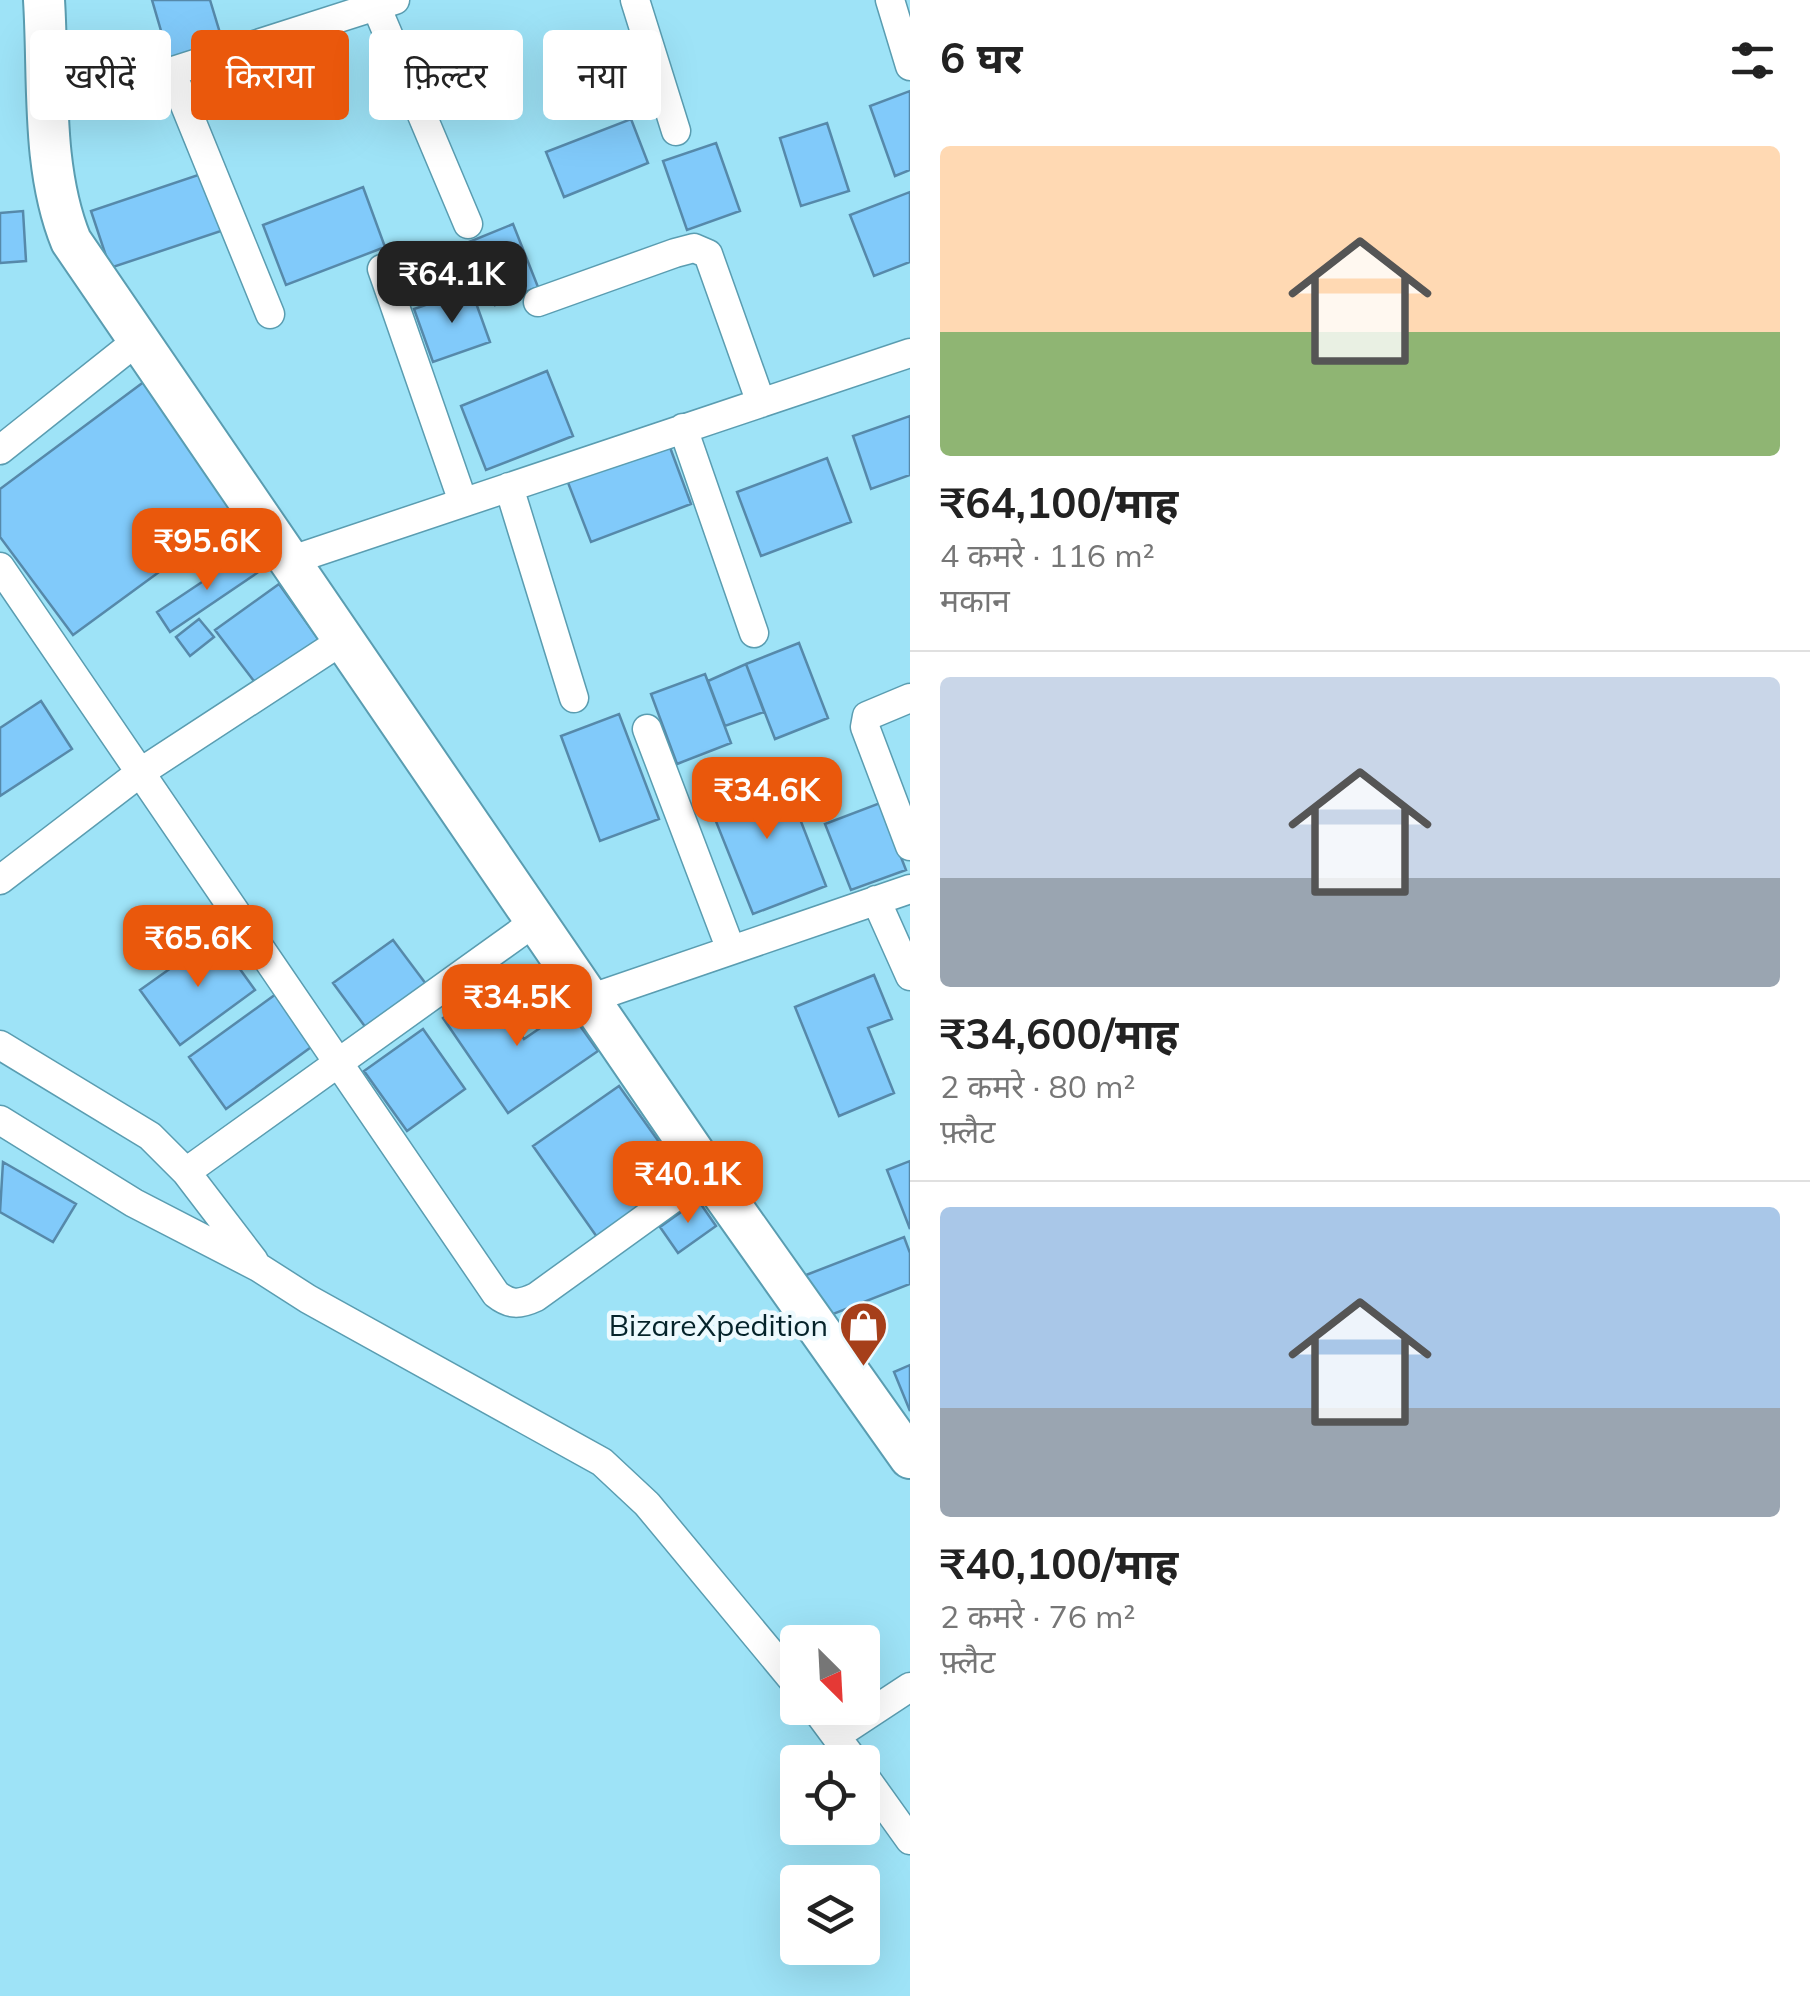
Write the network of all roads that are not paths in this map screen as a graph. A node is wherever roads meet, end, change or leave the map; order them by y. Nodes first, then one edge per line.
1 (44, 0) edge
2 (634, 0) edge
3 (890, 0) edge
4 (385, 3) edge
5 (46, 30) edge
6 (910, 66) edge
7 (171, 72) joint
8 (52, 120) edge
9 (676, 131) dead end
10 (468, 224) dead end
11 (382, 269) dead end
12 (538, 302) dead end
13 (270, 314) dead end
14 (137, 341) junction
15 (910, 353) edge
16 (761, 402) junction
17 (683, 428) junction
18 (0, 450) edge
19 (509, 487) junction
20 (464, 502) junction
21 (289, 560) junction
22 (0, 567) edge
23 (754, 633) dead end
24 (344, 640) junction
25 (574, 698) dead end
26 (910, 698) edge
27 (646, 729) dead end
28 (141, 772) junction
29 (910, 846) edge
30 (0, 880) edge
31 (910, 889) edge
32 (876, 900) junction
33 (536, 921) junction
34 (732, 950) junction
35 (910, 976) edge
36 (589, 999) junction
37 (0, 1045) edge
38 (337, 1060) junction
39 (0, 1120) edge
40 (186, 1172) junction
41 (708, 1174) junction
42 (258, 1266) junction
43 (909, 1456) edge
44 (780, 1664) edge
45 (910, 1687) edge
46 (829, 1725) edge
47 (837, 1735) junction
48 (844, 1745) edge
49 (880, 1798) edge
50 (910, 1840) edge

1 - 5 street
2 - 9 street
3 - 6 street
4 - 7 street
4 - 10 street
7 - 13 street
8 - 14 street
11 - 20 street
12 - 16 street
14 - 18 street
14 - 21 street
15 - 16 street
16 - 17 street
17 - 19 street
17 - 23 street
19 - 20 street
19 - 25 street
20 - 21 street
21 - 24 street
22 - 28 street
24 - 28 street
24 - 33 street
26 - 29 street
27 - 34 street
28 - 30 street
28 - 38 street
31 - 32 street
32 - 34 street
32 - 35 street
33 - 36 street
33 - 38 street
34 - 36 street
36 - 41 street
37 - 40 street
38 - 40 street
38 - 41 street
39 - 42 street
40 - 42 street
41 - 43 street
42 - 44 street
45 - 47 street
46 - 47 street
47 - 48 street
49 - 50 street

